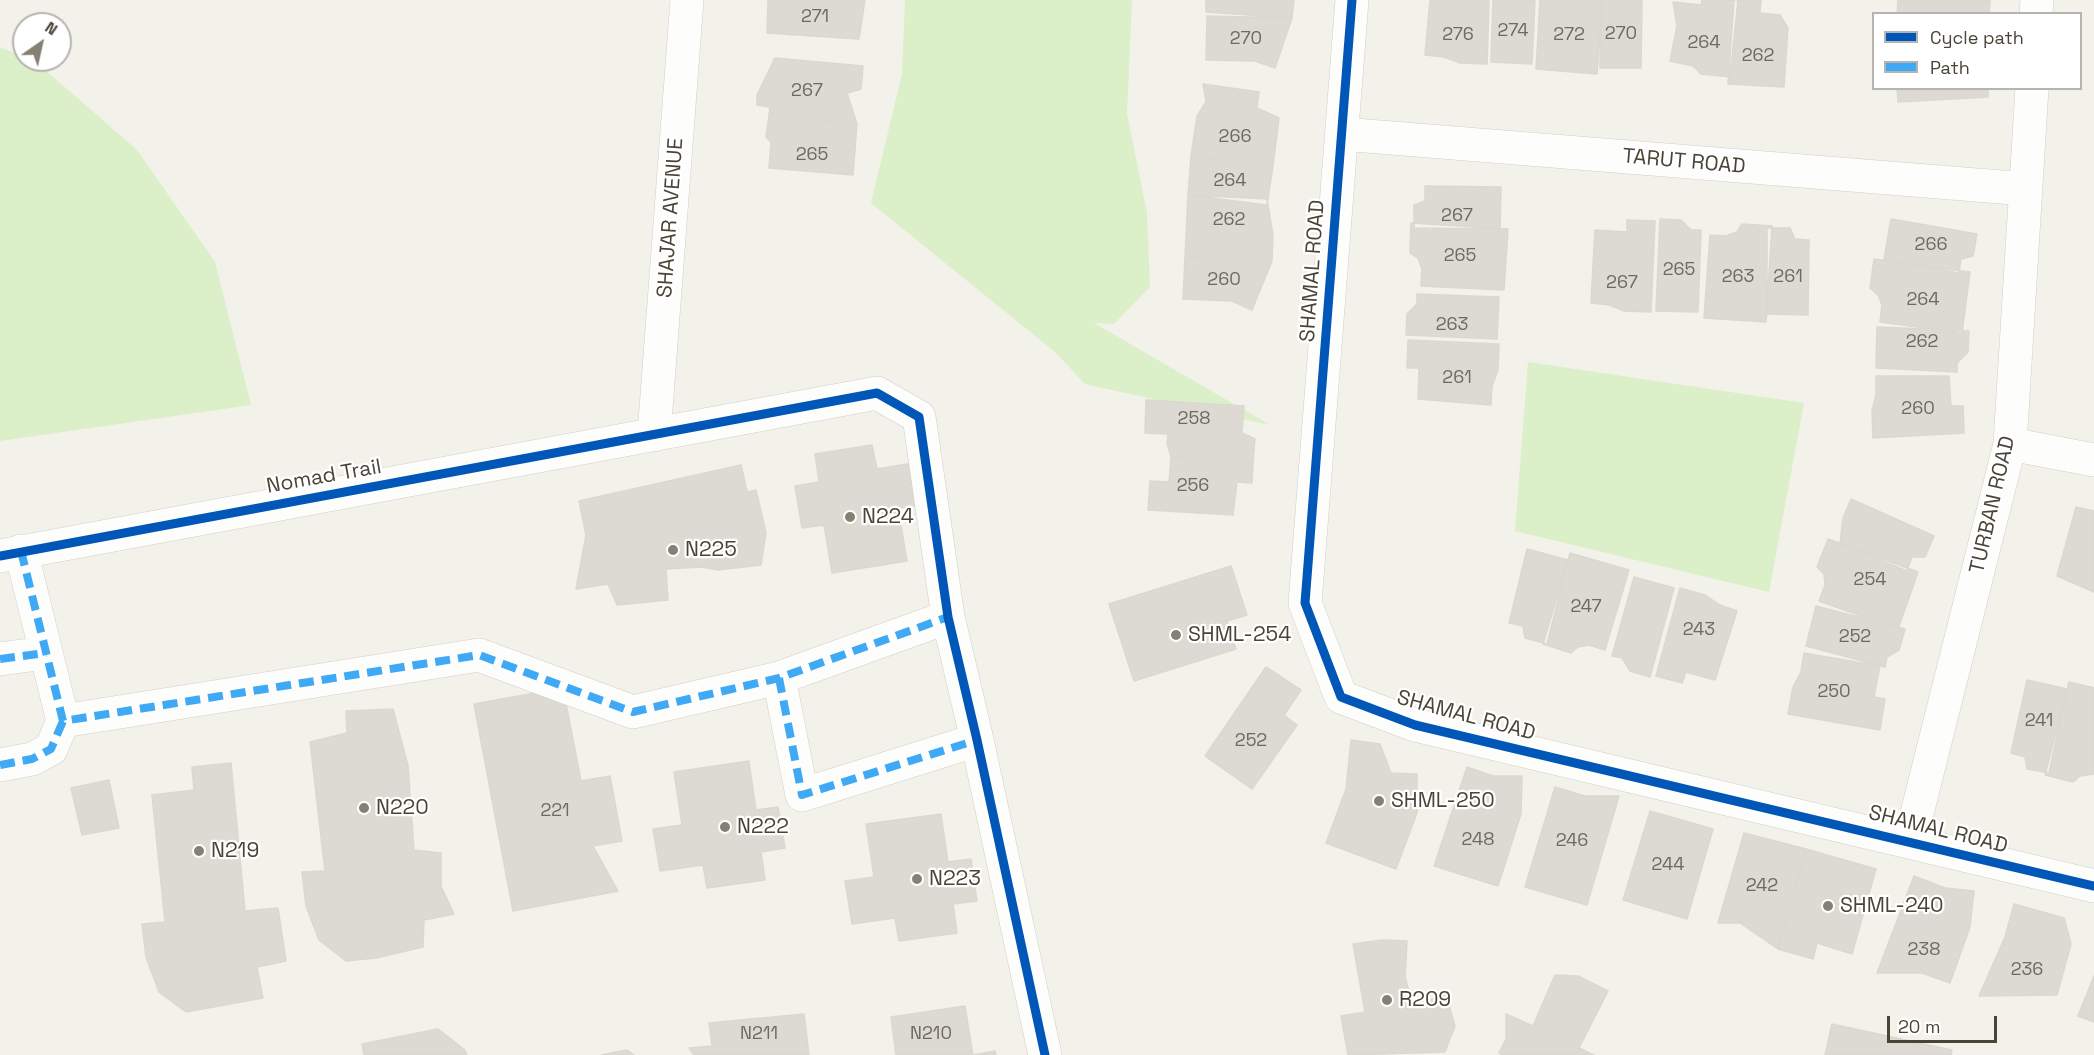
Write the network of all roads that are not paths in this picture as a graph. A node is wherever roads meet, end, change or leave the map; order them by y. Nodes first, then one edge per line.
1 (687, 0) edge
2 (1352, 0) edge
3 (2032, 90) edge
4 (1342, 134) junction
5 (2026, 189) junction
6 (654, 435) junction
7 (2010, 444) junction
8 (2094, 460) edge
9 (10, 553) edge
10 (948, 617) junction
11 (46, 653) junction
12 (0, 659) edge
13 (779, 678) junction
14 (63, 721) junction
15 (977, 740) junction
16 (0, 765) edge
17 (1910, 841) junction
18 (2094, 886) edge
19 (1045, 1055) edge

1 - 6 street, SHAJAR AVENUE
2 - 4 street, SHAMAL ROAD
3 - 5 street, TURBAN ROAD
4 - 5 street, TARUT ROAD
4 - 17 street, SHAMAL ROAD
5 - 7 street, TURBAN ROAD
6 - 9 street, Nomad Trail
6 - 10 street, Nomad Trail
7 - 8 street
7 - 17 street, TURBAN ROAD
9 - 11 street
10 - 13 street
10 - 15 street
11 - 12 street
11 - 14 street
13 - 14 street
13 - 15 street
14 - 16 street
15 - 19 street
17 - 18 street, SHAMAL ROAD

